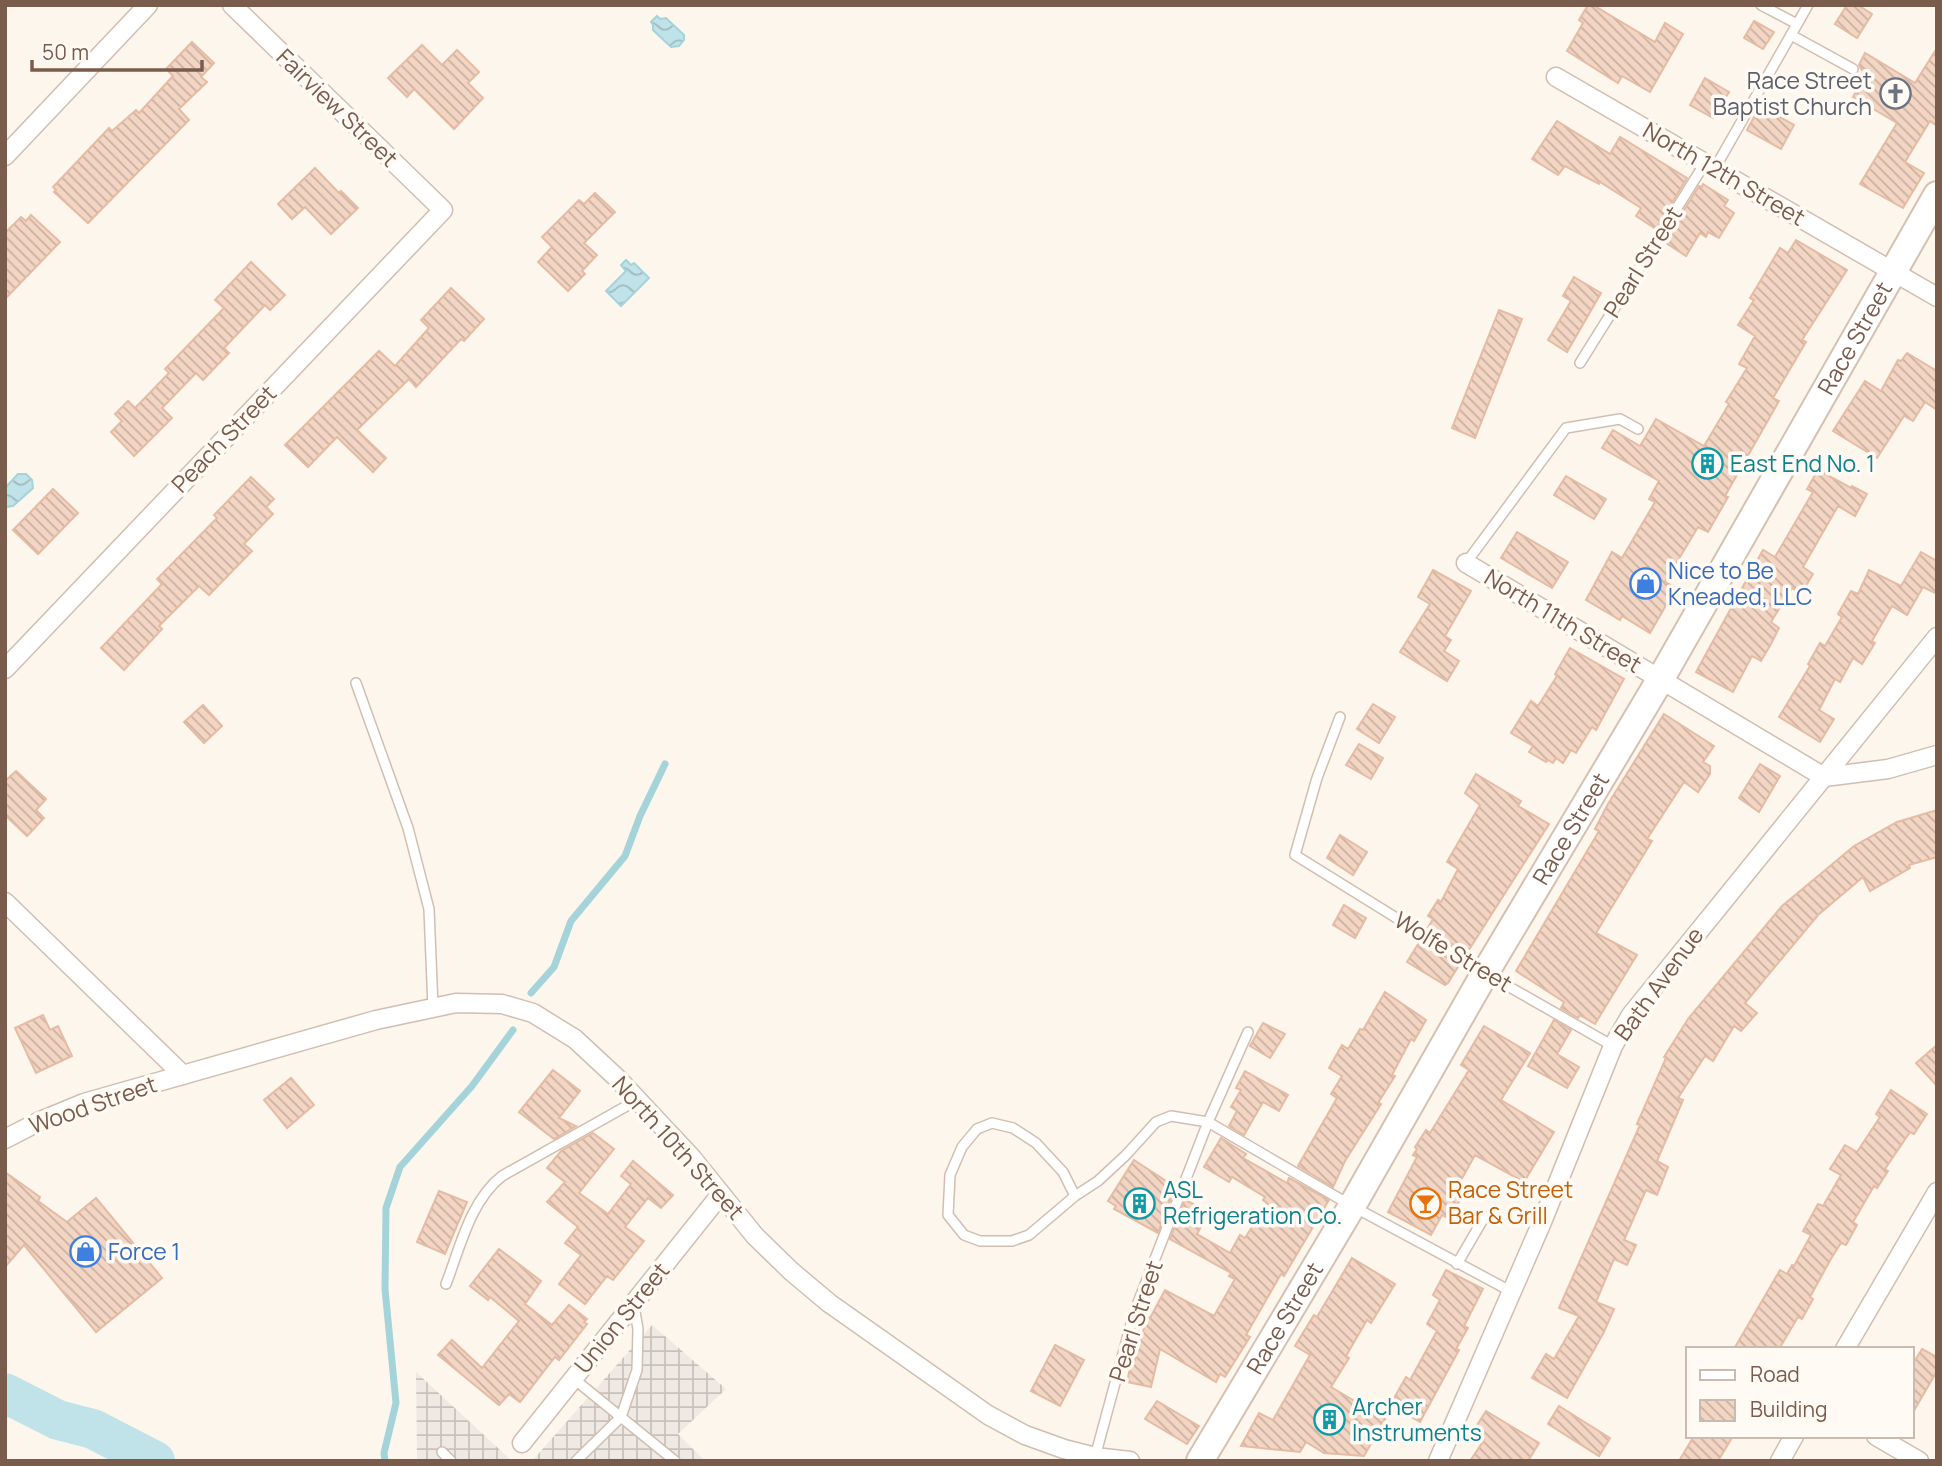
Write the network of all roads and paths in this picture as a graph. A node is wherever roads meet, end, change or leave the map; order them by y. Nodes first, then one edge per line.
1 (148, 5) edge
2 (232, 5) edge
3 (1761, 5) edge
4 (1808, 5) edge
5 (1797, 23) junction
6 (1791, 35) junction
7 (1853, 69) dead end
8 (1556, 78) dead end
9 (5, 156) edge
10 (1710, 165) junction
11 (1937, 195) edge
12 (443, 210) joint
13 (1892, 271) junction
14 (1937, 297) edge
15 (1580, 363) dead end
16 (1638, 429) dead end
17 (1466, 563) joint
18 (1937, 637) edge
19 (5, 669) edge
20 (1660, 680) junction
21 (356, 683) dead end
22 (1340, 718) dead end
23 (1937, 755) edge
24 (1824, 777) junction
25 (5, 902) edge
26 (1485, 973) junction
27 (433, 1008) junction
28 (1248, 1032) dead end
29 (1613, 1046) junction
30 (183, 1075) junction
31 (639, 1100) junction
32 (1208, 1122) junction
33 (5, 1139) edge
34 (1937, 1192) edge
35 (721, 1194) junction
36 (1075, 1196) junction
37 (1352, 1206) junction
38 (1485, 1216) dead end
39 (1457, 1264) junction
40 (446, 1284) dead end
41 (1511, 1292) junction
42 (634, 1304) junction
43 (1846, 1347) edge
44 (574, 1379) junction
45 (621, 1418) junction
46 (1793, 1438) edge
47 (1880, 1438) edge
48 (522, 1443) dead end
49 (442, 1452) dead end
50 (1095, 1457) junction
51 (451, 1461) edge
52 (576, 1461) edge
53 (675, 1461) edge
54 (1130, 1461) edge
55 (1200, 1461) edge
56 (1438, 1461) edge
57 (1780, 1461) edge
58 (1919, 1461) edge

1 - 9 street
2 - 12 street, Fairview Street
3 - 5 lane
4 - 5 lane, Pearl Street
5 - 6 lane, Pearl Street
6 - 7 lane
6 - 10 lane, Pearl Street
8 - 10 street, North 12th Street
10 - 13 street, North 12th Street
10 - 15 lane, Pearl Street
11 - 13 main road, Race Street
12 - 19 street, Peach Street
13 - 14 street, North 12th Street
13 - 20 main road, Race Street
16 - 17 lane
17 - 20 street, North 11th Street
18 - 24 street, Bath Avenue
20 - 24 street, North 11th Street
20 - 26 main road, Race Street
21 - 27 lane
22 - 26 lane, Wolfe Street
23 - 24 street
24 - 29 street, Bath Avenue
25 - 30 street
26 - 29 lane, Wolfe Street
26 - 37 main road, Race Street
27 - 30 street, North 10th Street
27 - 31 street, North 10th Street
28 - 32 lane, Pearl Street
29 - 41 street, Bath Avenue
30 - 33 street, Wood Street
31 - 35 street, North 10th Street
31 - 40 lane
32 - 36 lane
32 - 37 lane
32 - 50 lane, Pearl Street
34 - 43 street
35 - 42 street, Union Street
35 - 50 street, North 10th Street
36 - 36 lane
37 - 39 lane
37 - 55 main road, Race Street
38 - 39 lane
39 - 41 lane
41 - 56 street, Bath Avenue
42 - 44 street, Union Street
42 - 45 lane
44 - 45 lane
44 - 48 street, Union Street
45 - 52 lane
45 - 53 lane
46 - 57 street
47 - 58 street
49 - 51 lane
50 - 54 street, North 10th Street

